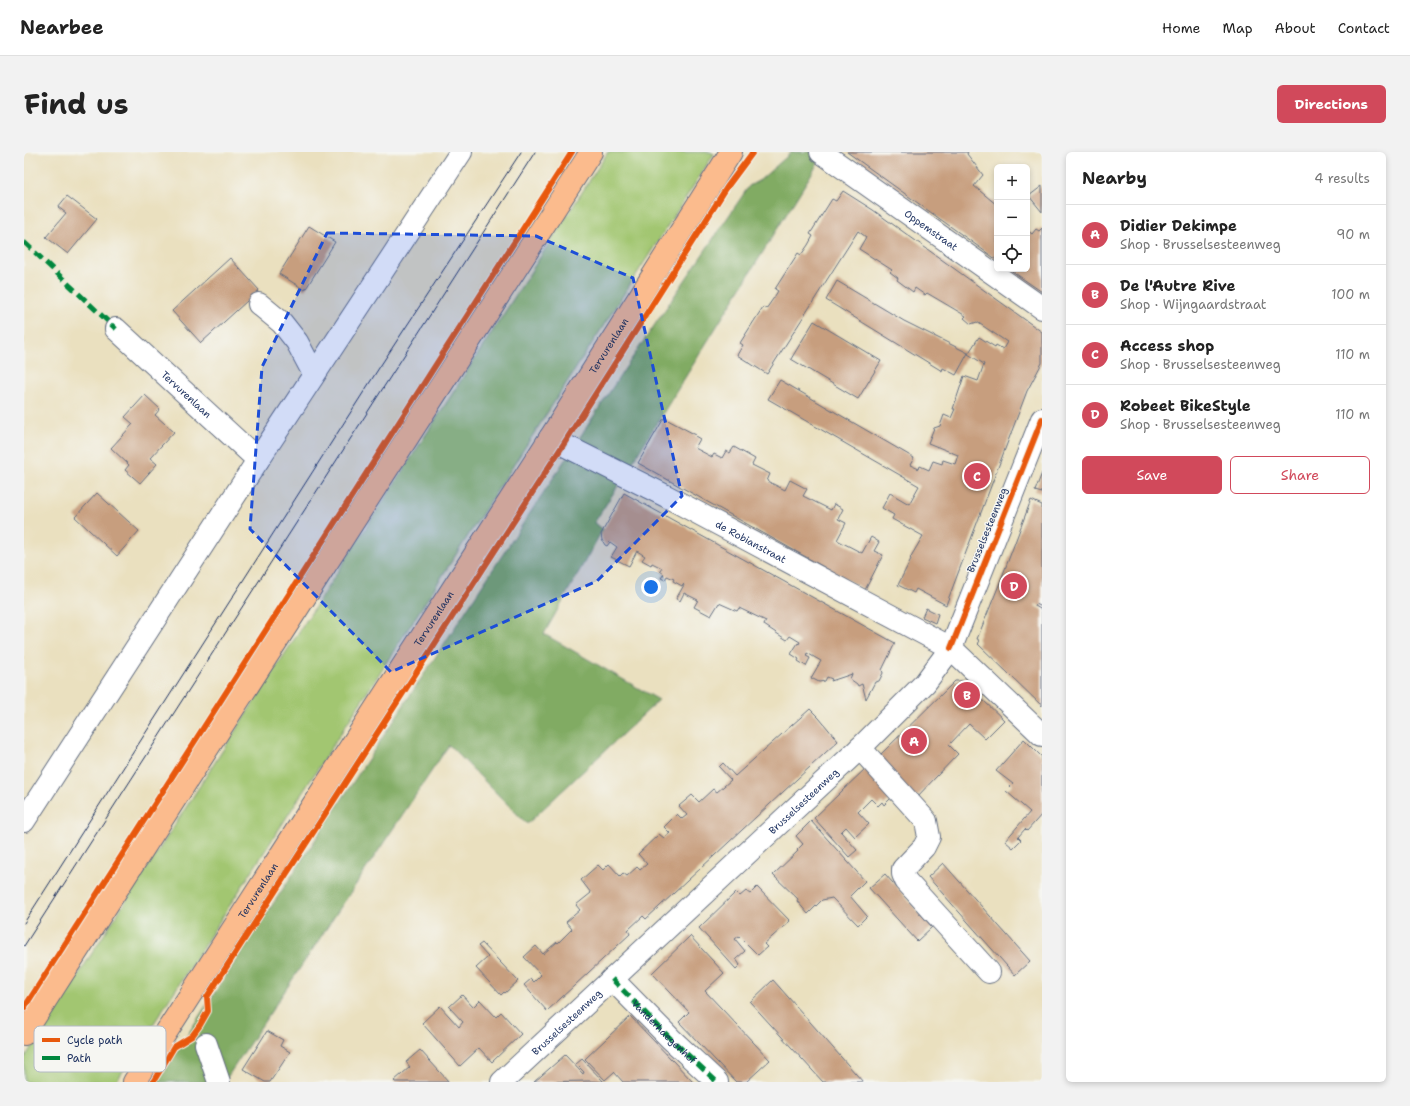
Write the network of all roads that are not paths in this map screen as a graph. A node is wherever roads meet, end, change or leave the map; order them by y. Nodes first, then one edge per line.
1 (461, 152) edge
2 (591, 152) edge
3 (731, 152) edge
4 (821, 152) edge
5 (259, 304) dead end
6 (1042, 308) edge
7 (116, 329) dead end
8 (314, 374) junction
9 (1042, 419) edge
10 (550, 438) junction
11 (258, 460) junction
12 (951, 648) junction
13 (1042, 735) edge
14 (860, 748) junction
15 (24, 821) edge
16 (989, 972) dead end
17 (612, 979) junction
18 (166, 1032) edge
19 (24, 1034) edge
20 (206, 1044) dead end
21 (140, 1072) edge
22 (134, 1082) edge
23 (220, 1082) edge
24 (502, 1082) edge
25 (718, 1082) edge

1 - 8 street
2 - 19 main road
3 - 10 main road, Tervurenlaan
4 - 6 street, Oppemstraat
5 - 8 street
7 - 11 street, Tervurenlaan
8 - 11 street
9 - 12 street, Brusselsesteenweg
10 - 12 street, de Robianstraat
10 - 18 main road, Tervurenlaan
11 - 15 street
12 - 13 street, de Robianstraat
12 - 14 street, Brusselsesteenweg
14 - 16 street
14 - 17 street, Brusselsesteenweg
17 - 24 street, Brusselsesteenweg
17 - 25 street, Vanderhaegenhof
20 - 23 street
21 - 22 main road, Tervurenlaan

